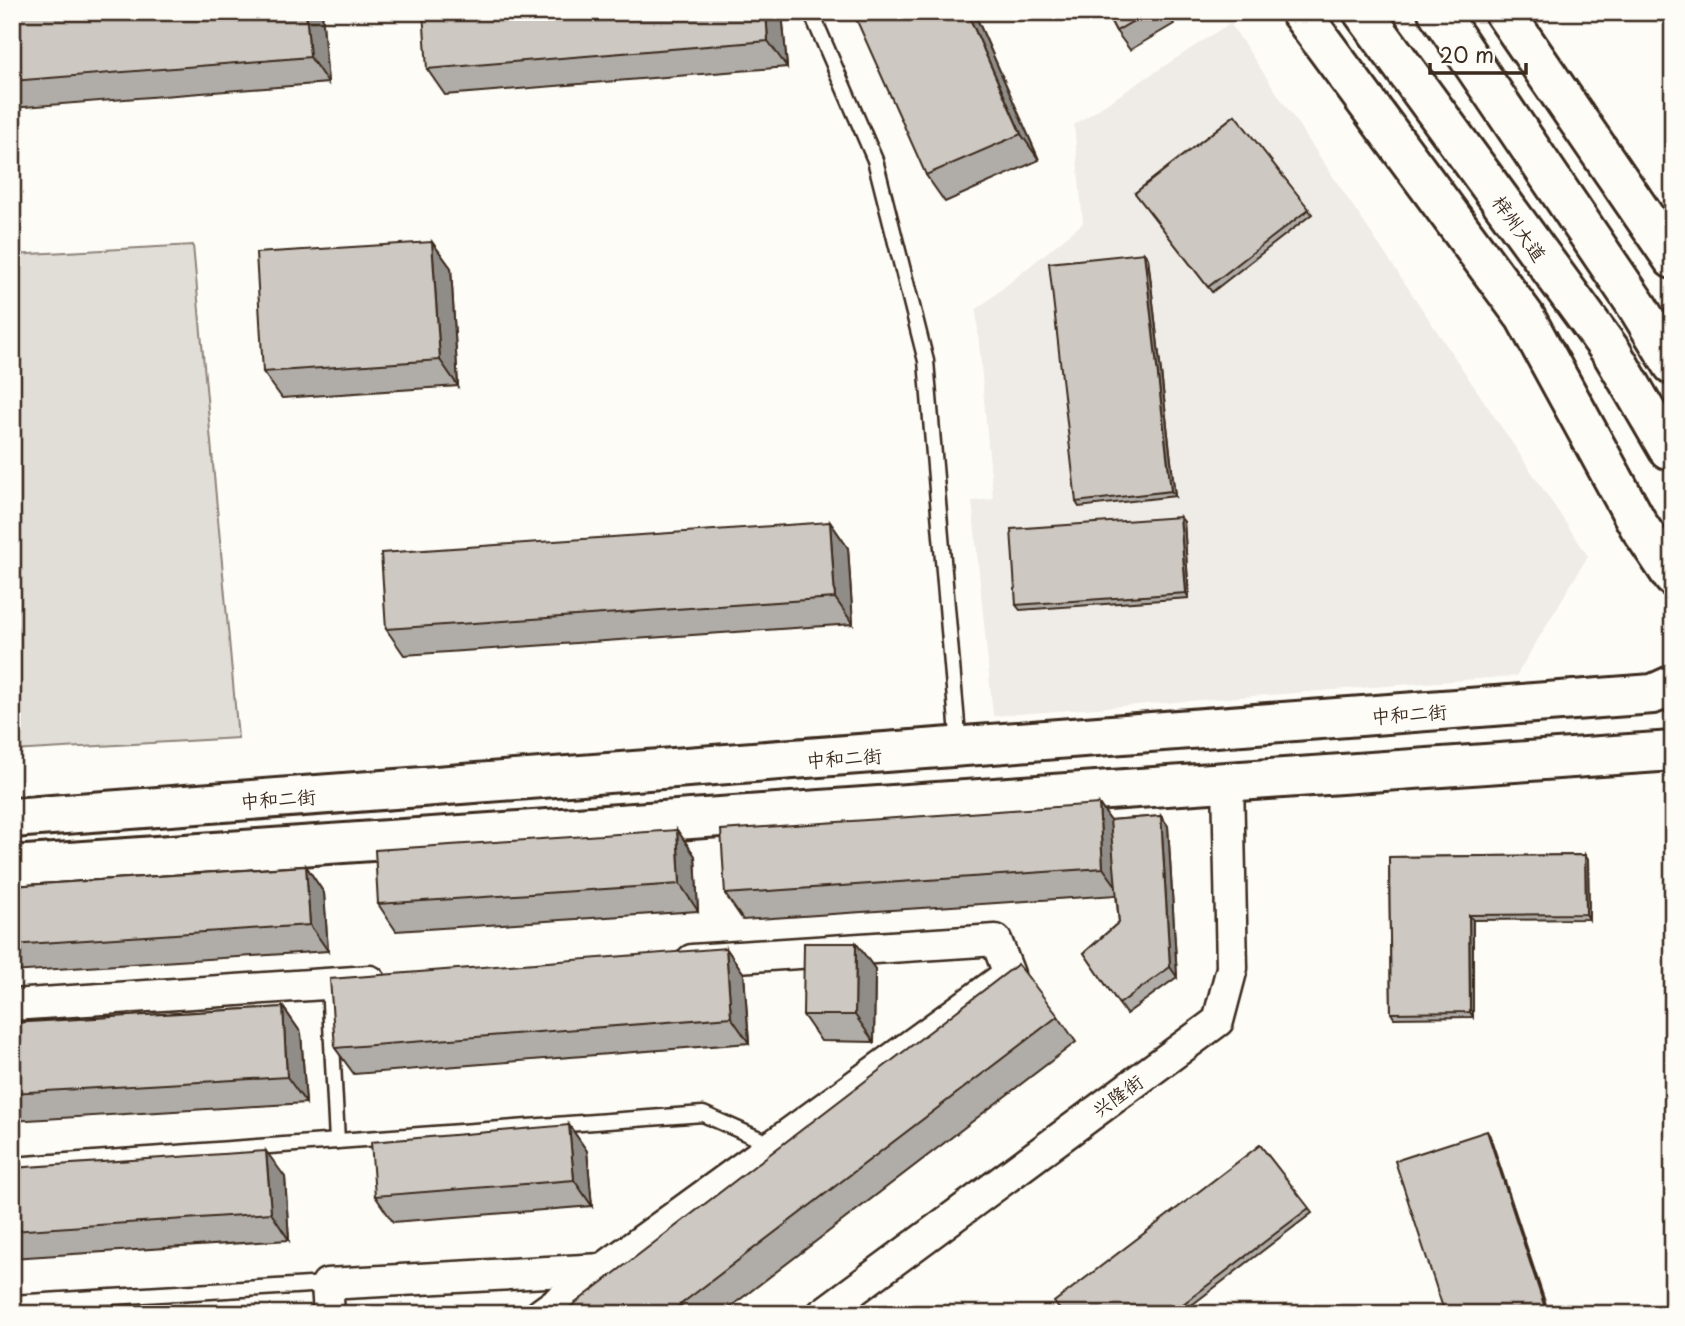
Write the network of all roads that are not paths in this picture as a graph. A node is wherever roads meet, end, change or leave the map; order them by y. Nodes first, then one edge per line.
1 (811, 12) edge
2 (1300, 12) edge
3 (1363, 12) edge
4 (1438, 12) edge
5 (1504, 12) edge
6 (1673, 259) edge
7 (1673, 365) edge
8 (1668, 449) dead end
9 (1673, 577) edge
10 (1673, 685) edge
11 (959, 748) junction
12 (1673, 751) edge
13 (1228, 780) junction
14 (12, 818) edge
15 (12, 866) edge
16 (663, 962) edge
17 (399, 979) edge
18 (329, 984) junction
19 (12, 1005) edge
20 (337, 1141) junction
21 (774, 1145) junction
22 (12, 1165) edge
23 (603, 1269) junction
24 (327, 1284) junction
25 (12, 1303) edge
26 (330, 1314) edge
27 (541, 1314) edge
28 (822, 1314) edge

1 - 11 lane
2 - 9 main road
3 - 8 main road, 梓州大道
4 - 7 main road
5 - 6 main road
10 - 11 main road, 中和二街
11 - 14 main road, 中和二街
12 - 13 main road
13 - 15 main road
13 - 28 street, 兴隆街
16 - 21 street
17 - 18 street
18 - 19 street
18 - 20 lane
20 - 21 lane
20 - 22 lane
21 - 23 street
23 - 24 street
23 - 27 street
24 - 25 lane
24 - 26 street

